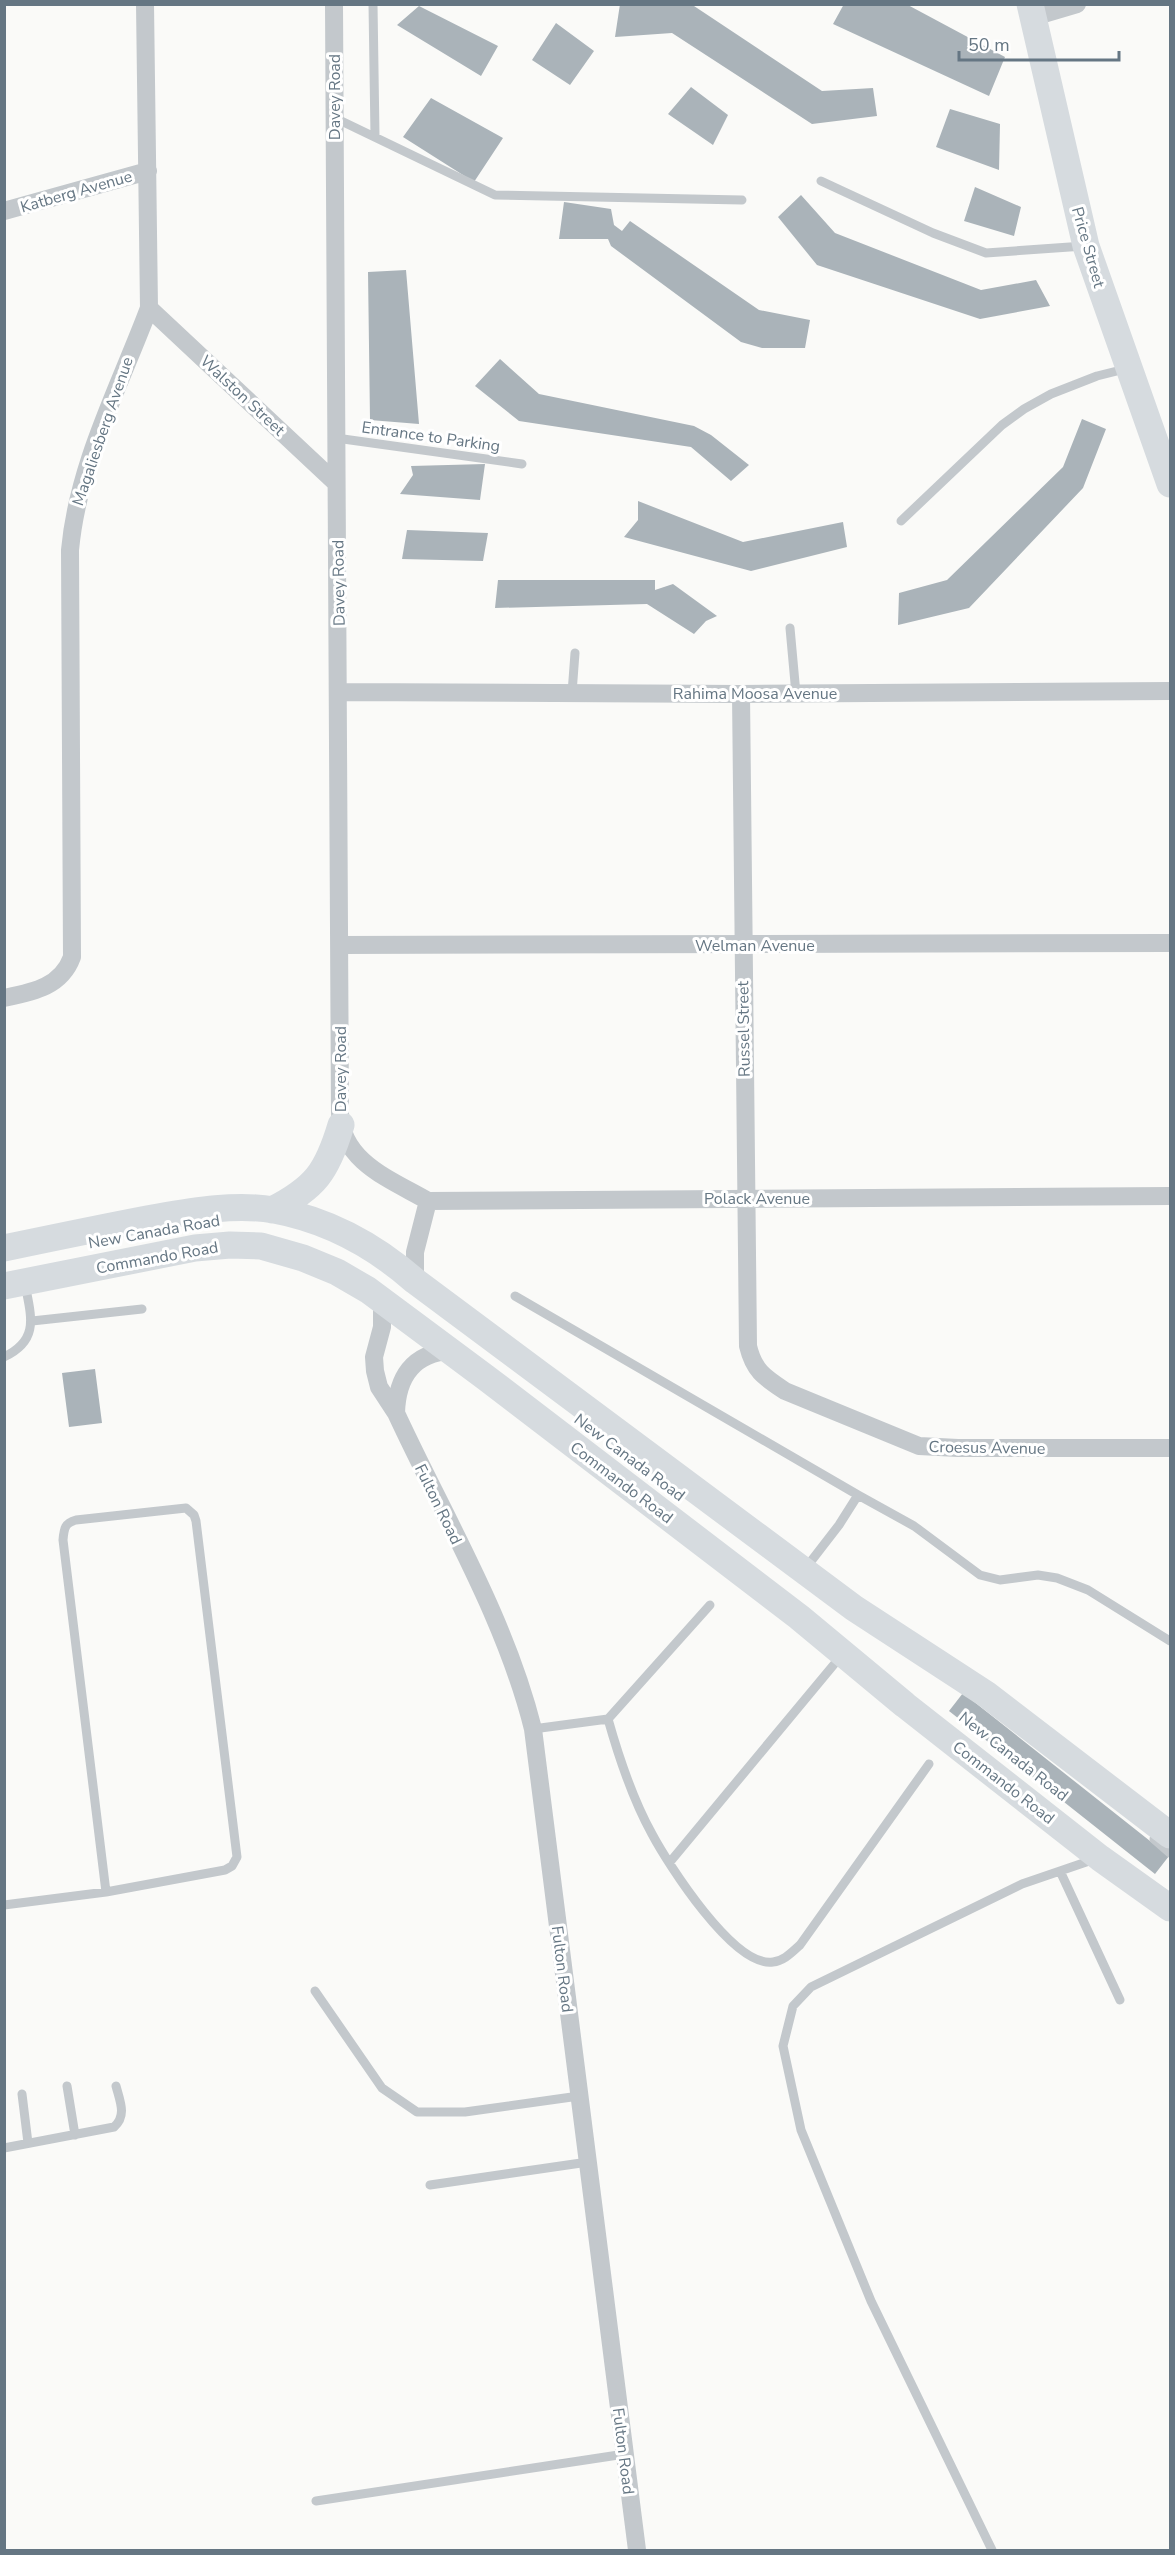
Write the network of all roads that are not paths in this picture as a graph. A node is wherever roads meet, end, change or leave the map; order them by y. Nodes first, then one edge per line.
1 (145, 4) edge
2 (334, 4) edge
3 (373, 4) edge
4 (1077, 4) edge
5 (1031, 10) edge
6 (334, 118) junction
7 (375, 136) junction
8 (148, 171) junction
9 (821, 181) dead end
10 (742, 200) dead end
11 (4, 211) edge
12 (1086, 246) junction
13 (149, 308) junction
14 (1128, 368) junction
15 (336, 438) junction
16 (522, 464) dead end
17 (336, 483) junction
18 (1170, 484) edge
19 (901, 521) dead end
20 (790, 628) dead end
21 (575, 653) dead end
22 (1170, 691) edge
23 (339, 692) junction
24 (572, 693) junction
25 (741, 694) junction
26 (796, 694) junction
27 (1170, 943) edge
28 (340, 945) junction
29 (742, 945) junction
30 (4, 998) edge
31 (341, 1125) junction
32 (1170, 1196) edge
33 (746, 1198) junction
34 (428, 1202) junction
35 (272, 1210) junction
36 (4, 1248) edge
37 (415, 1281) junction
38 (15, 1284) edge
39 (377, 1289) junction
40 (516, 1296) dead end
41 (142, 1308) dead end
42 (32, 1322) junction
43 (448, 1343) junction
44 (4, 1357) edge
45 (752, 1364) joint
46 (396, 1413) junction
47 (1170, 1448) edge
48 (858, 1495) junction
49 (803, 1571) junction
50 (710, 1605) dead end
51 (824, 1624) dead end
52 (1170, 1641) edge
53 (901, 1651) dead end
54 (842, 1654) junction
55 (968, 1695) dead end
56 (608, 1719) junction
57 (532, 1729) junction
58 (929, 1764) dead end
59 (1160, 1835) edge
60 (1170, 1852) edge
61 (1100, 1858) junction
62 (670, 1862) junction
63 (1060, 1871) junction
64 (106, 1892) junction
65 (4, 1905) edge
66 (1170, 1908) edge
67 (315, 1991) dead end
68 (1120, 2000) dead end
69 (67, 2086) dead end
70 (116, 2086) dead end
71 (22, 2094) dead end
72 (579, 2096) junction
73 (75, 2135) junction
74 (28, 2143) junction
75 (4, 2148) edge
76 (588, 2162) junction
77 (430, 2185) dead end
78 (625, 2454) junction
79 (316, 2501) dead end
80 (637, 2550) edge
81 (992, 2550) edge

1 - 8 street, Magaliesberg Avenue
2 - 6 street, Davey Road
3 - 7 lane
4 - 5 street
5 - 12 main road, Price Street
6 - 7 lane
6 - 15 street, Davey Road
7 - 10 lane
8 - 11 street, Katberg Avenue
8 - 13 street, Magaliesberg Avenue
9 - 12 lane
12 - 14 main road, Price Street
13 - 17 street, Walston Street
13 - 30 street, Magaliesberg Avenue
14 - 18 main road, Price Street
14 - 19 lane
15 - 16 lane, Entrance to Parking
15 - 17 street, Davey Road
17 - 23 street, Davey Road
20 - 26 lane
21 - 24 lane
22 - 26 street, Rahima Moosa Avenue
23 - 24 street, Rahima Moosa Avenue
23 - 28 street, Davey Road
24 - 25 street, Rahima Moosa Avenue
25 - 26 street, Rahima Moosa Avenue
25 - 29 street, Russel Street
27 - 29 street, Welman Avenue
28 - 29 street, Welman Avenue
28 - 31 street, Davey Road
29 - 33 street, Russel Street
31 - 34 street, Davey Road
31 - 35 main road
32 - 33 street, Polack Avenue
33 - 34 street, Polack Avenue
33 - 45 street, Russel Street
34 - 37 street
35 - 36 main road
35 - 37 main road
37 - 49 main road
38 - 39 main road, Commando Road
38 - 42 lane
39 - 43 main road, Commando Road
39 - 46 street, Fulton Road
40 - 48 lane
41 - 42 lane
42 - 44 lane
43 - 46 street
43 - 51 lane, New Canada Road
43 - 54 main road, Commando Road
45 - 47 street, Croesus Avenue
46 - 57 street, Fulton Road
48 - 49 lane
48 - 52 lane
49 - 59 main road
50 - 56 lane
53 - 55 lane, New Canada Road
54 - 61 main road, Commando Road
54 - 62 lane
56 - 57 lane
56 - 62 lane
57 - 72 street, Fulton Road
58 - 62 lane
59 - 60 lane
61 - 63 lane
61 - 66 main road, Commando Road
63 - 68 lane
63 - 81 lane
64 - 64 lane
64 - 65 lane
67 - 72 lane
69 - 73 lane
70 - 73 lane
71 - 74 lane
72 - 76 street, Fulton Road
73 - 74 lane
74 - 75 lane
76 - 77 lane
76 - 78 street, Fulton Road
78 - 79 lane
78 - 80 street, Fulton Road

